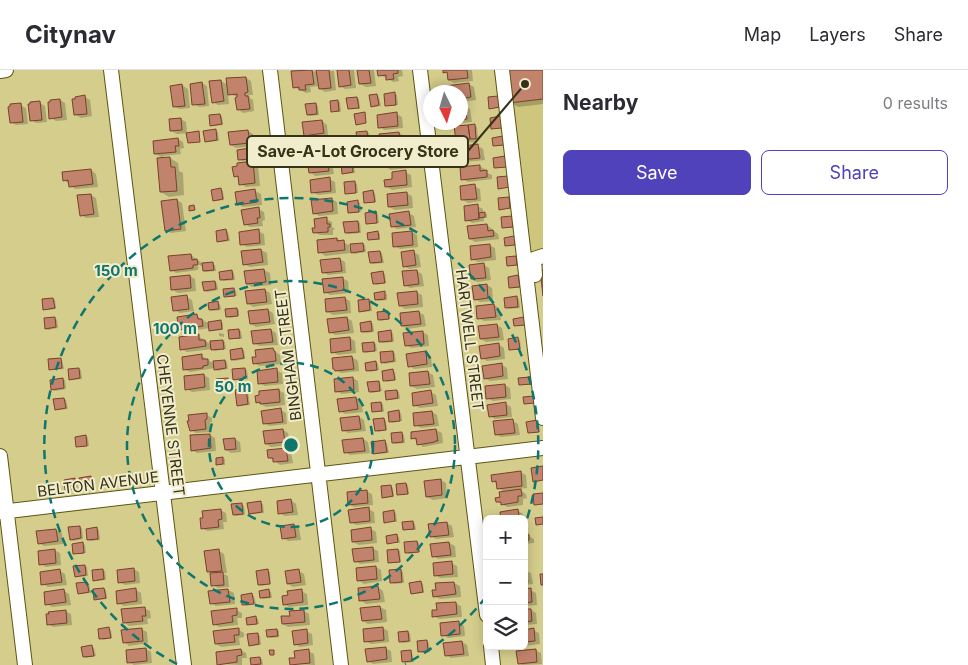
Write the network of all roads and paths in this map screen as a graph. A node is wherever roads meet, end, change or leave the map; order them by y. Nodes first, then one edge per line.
1 (6, 70) edge
2 (111, 70) edge
3 (270, 70) edge
4 (420, 70) edge
5 (502, 70) edge
6 (0, 71) edge
7 (543, 256) edge
8 (530, 308) junction
9 (543, 418) edge
10 (543, 448) edge
11 (0, 456) edge
12 (468, 457) junction
13 (318, 475) junction
14 (163, 493) junction
15 (3, 512) edge
16 (486, 605) edge
17 (491, 650) edge
18 (25, 665) edge
19 (184, 665) edge
20 (341, 665) edge
21 (493, 665) edge

1 - 6 street
2 - 14 street, CHEYENNE STREET
3 - 13 street, BINGHAM STREET
4 - 12 street, HARTWELL STREET
5 - 8 street
7 - 8 street
8 - 9 street
10 - 12 street, BELTON AVENUE
11 - 15 street
12 - 13 street, BELTON AVENUE
12 - 16 street, HARTWELL STREET
13 - 14 street, BELTON AVENUE
13 - 20 street, BINGHAM STREET
14 - 15 street, BELTON AVENUE
14 - 19 street, CHEYENNE STREET
15 - 18 street
17 - 21 street

